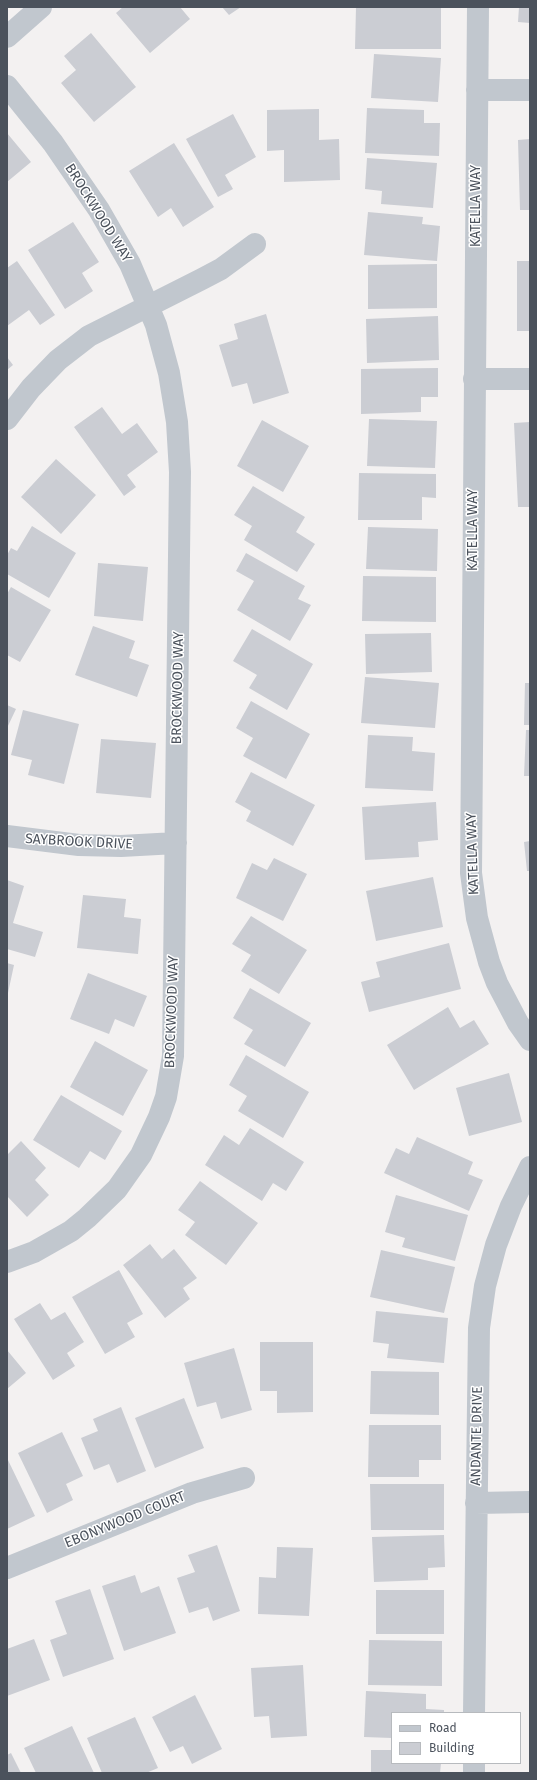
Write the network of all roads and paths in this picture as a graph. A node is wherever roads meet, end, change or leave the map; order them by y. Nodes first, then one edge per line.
1 (41, 7) edge
2 (478, 7) edge
3 (7, 37) edge
4 (7, 86) edge
5 (477, 90) junction
6 (530, 90) edge
7 (255, 244) dead end
8 (148, 306) junction
9 (474, 379) junction
10 (530, 379) edge
11 (7, 419) edge
12 (7, 836) edge
13 (176, 843) junction
14 (530, 1040) edge
15 (530, 1167) edge
16 (7, 1262) edge
17 (244, 1478) dead end
18 (530, 1502) edge
19 (476, 1503) junction
20 (7, 1568) edge
21 (474, 1712) edge

1 - 3 street
2 - 5 street, KATELLA WAY
4 - 8 street, BROCKWOOD WAY
5 - 6 street
5 - 9 street, KATELLA WAY
7 - 8 street
8 - 11 street
8 - 13 street, BROCKWOOD WAY
9 - 10 street
9 - 14 street, KATELLA WAY
12 - 13 street, SAYBROOK DRIVE
13 - 16 street, BROCKWOOD WAY
15 - 19 street, ANDANTE DRIVE
17 - 20 street, EBONYWOOD COURT
18 - 19 street
19 - 21 street, ANDANTE DRIVE

